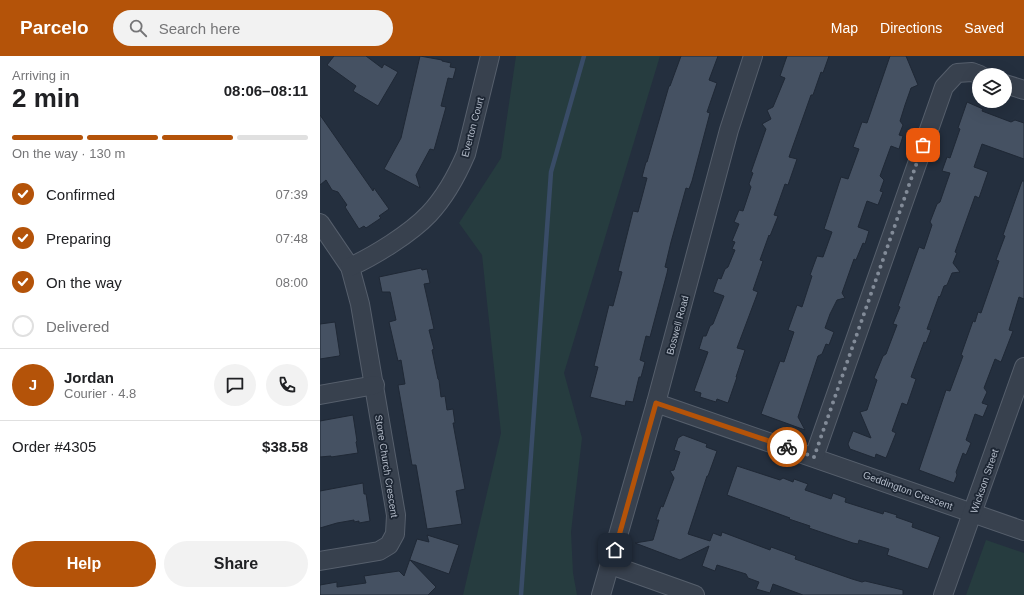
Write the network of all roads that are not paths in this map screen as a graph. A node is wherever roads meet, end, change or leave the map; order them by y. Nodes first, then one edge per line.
1 (490, 56) edge
2 (753, 56) edge
3 (972, 72) edge
4 (1012, 86) edge
5 (1024, 90) edge
6 (320, 223) edge
7 (350, 267) junction
8 (1024, 367) edge
9 (375, 385) junction
10 (320, 395) edge
11 (656, 403) junction
12 (814, 457) junction
13 (972, 513) junction
14 (1024, 531) edge
15 (320, 561) edge
16 (611, 565) junction
17 (601, 595) edge
18 (695, 595) edge
19 (943, 595) edge

1 - 7 street, Everton Court
2 - 11 street, Boswell Road
3 - 12 street
4 - 5 street
6 - 7 street, Stone Church Crescent
7 - 9 street, Stone Church Crescent
8 - 13 street, Wickson Street
9 - 10 street
9 - 15 street, Stone Church Crescent
11 - 12 street, Geddington Crescent
11 - 16 street, Boswell Road
12 - 13 street, Geddington Crescent
13 - 14 street, Geddington Crescent
13 - 19 street, Wickson Street
16 - 17 street, Boswell Road
16 - 18 street

